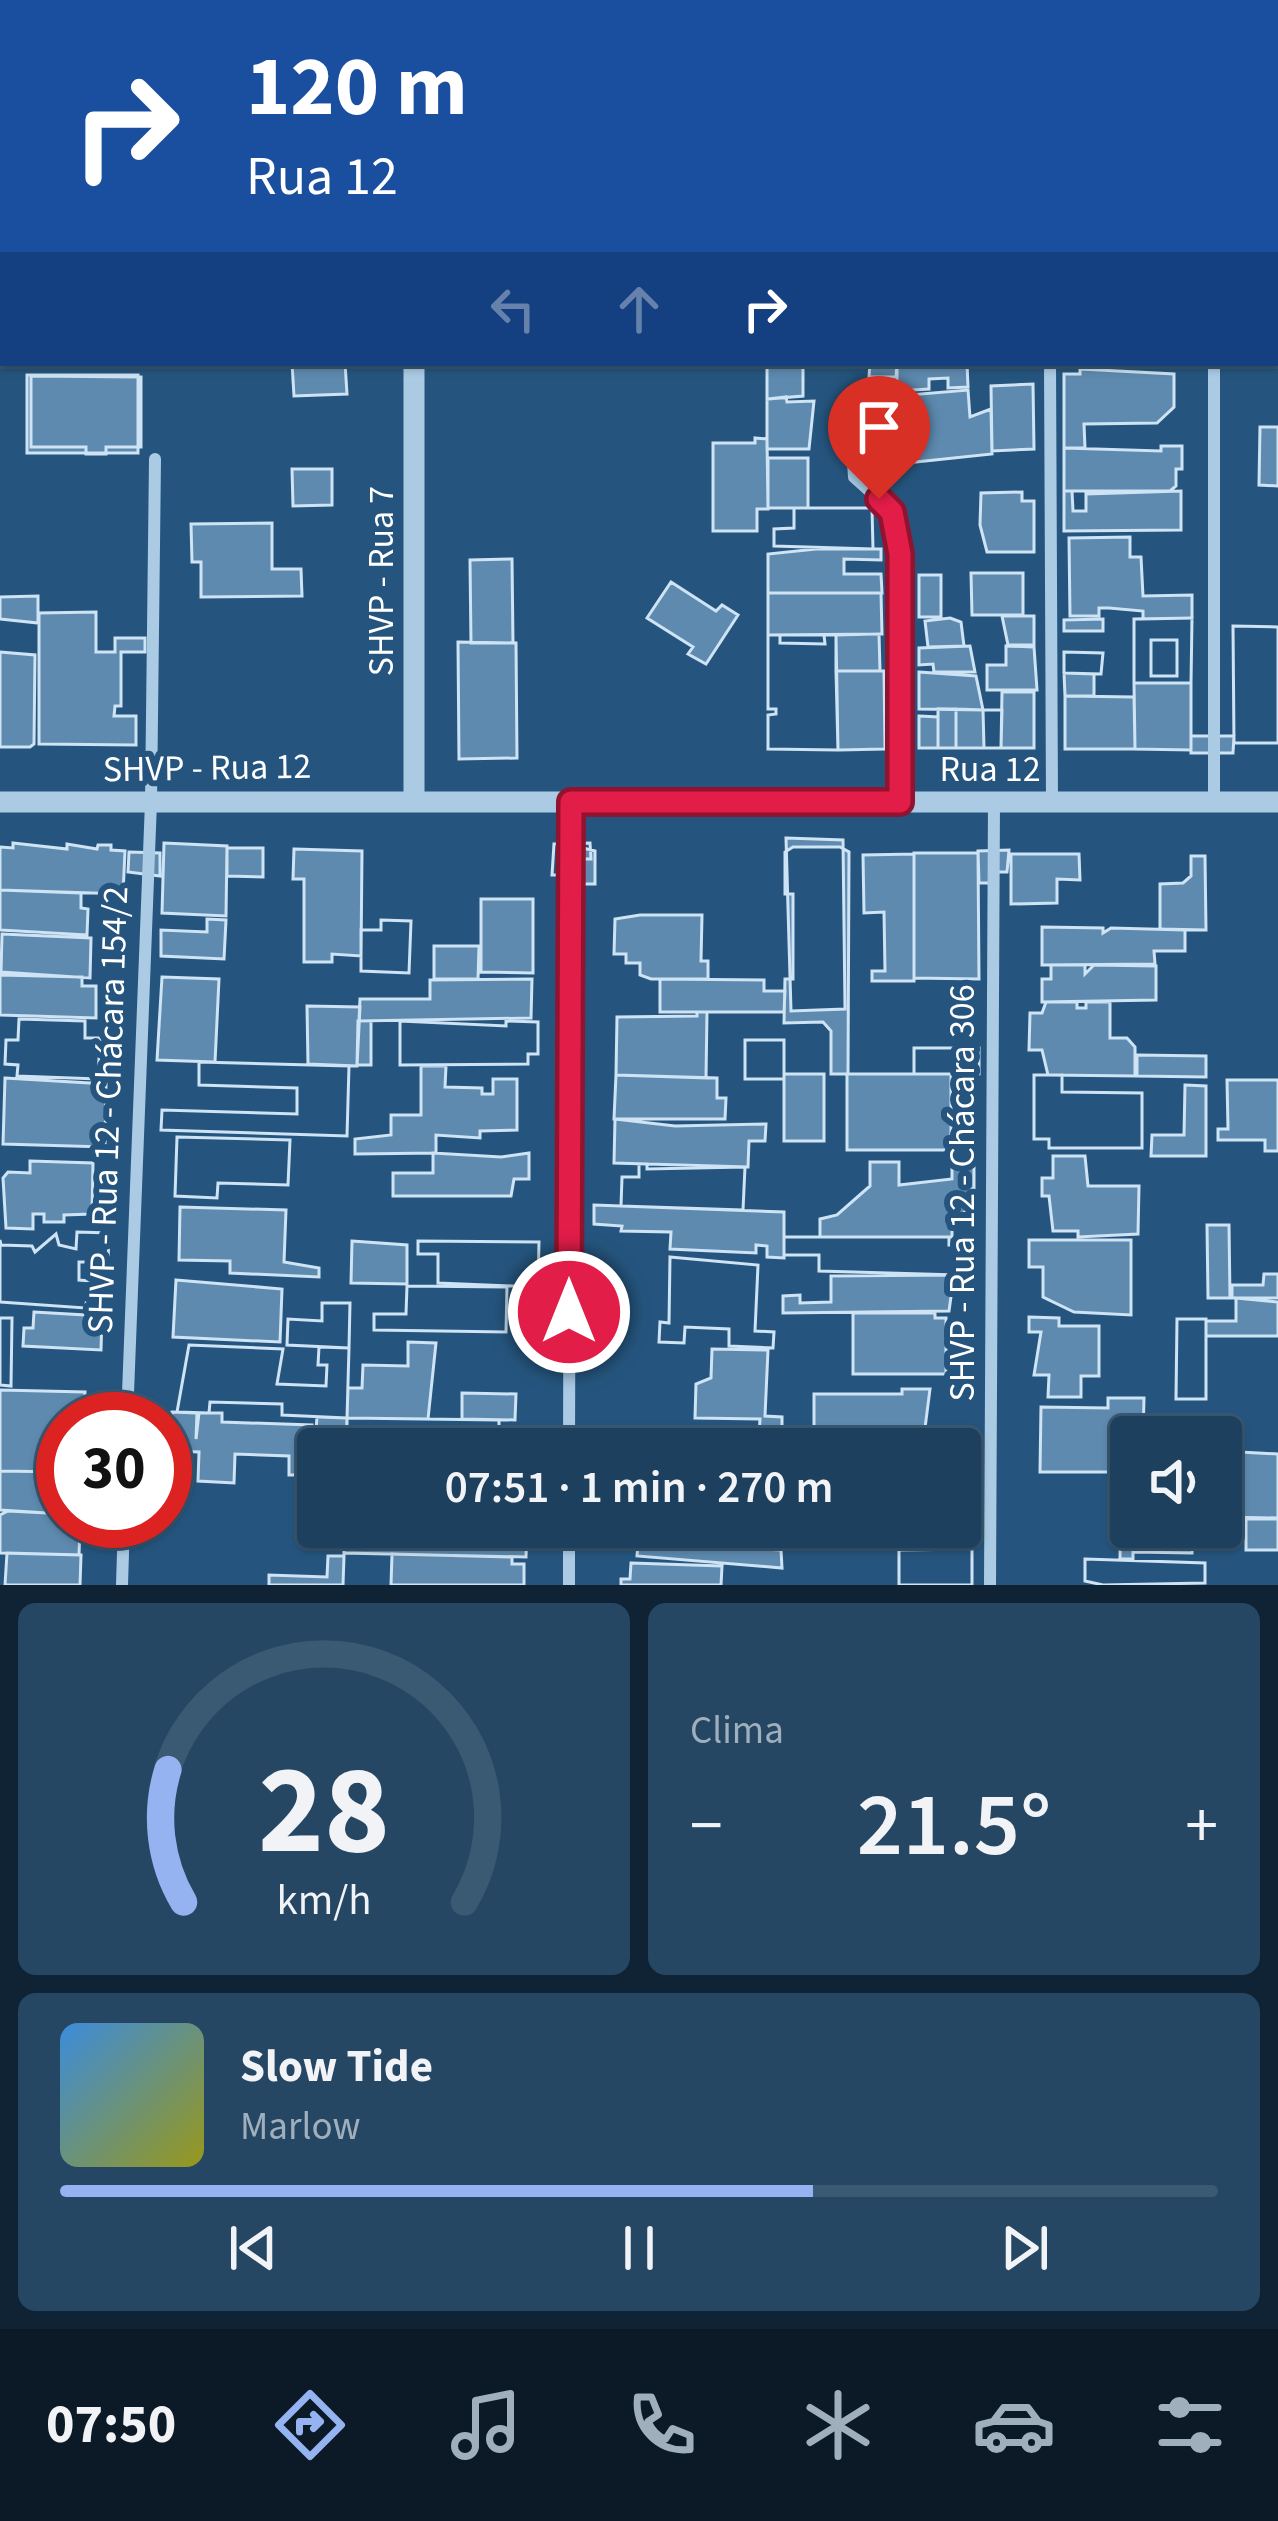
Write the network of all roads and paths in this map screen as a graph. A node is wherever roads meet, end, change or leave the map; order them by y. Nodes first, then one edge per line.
1 (414, 366) edge
2 (1050, 366) edge
3 (1214, 366) edge
4 (850, 416) dead end
5 (155, 459) dead end
6 (414, 798) junction
7 (994, 801) junction
8 (0, 802) edge
9 (151, 802) junction
10 (571, 802) junction
11 (900, 802) junction
12 (1052, 802) junction
13 (1214, 802) junction
14 (1278, 802) edge
15 (129, 1392) edge
16 (569, 1428) edge
17 (123, 1548) edge
18 (569, 1548) edge
19 (122, 1585) edge
20 (569, 1585) edge
21 (990, 1585) edge

1 - 6 street, SHVP - Rua 7
2 - 12 street
3 - 13 street
4 - 11 street
5 - 9 street, SHVP - Rua 12 - Chácara 154/2
6 - 9 street, SHVP - Rua 12
6 - 10 street, Rua 12
7 - 11 street, Rua 12
7 - 12 street, Rua 12
7 - 21 street, SHVP - Rua 12 - Chácara 306
8 - 9 street, SHVP - Rua 12
9 - 15 street, SHVP - Rua 12 - Chácara 154/2
10 - 11 street, Rua 12
10 - 16 street
12 - 13 street, Rua 12
13 - 14 street, Rua 12
17 - 19 street
18 - 20 street

